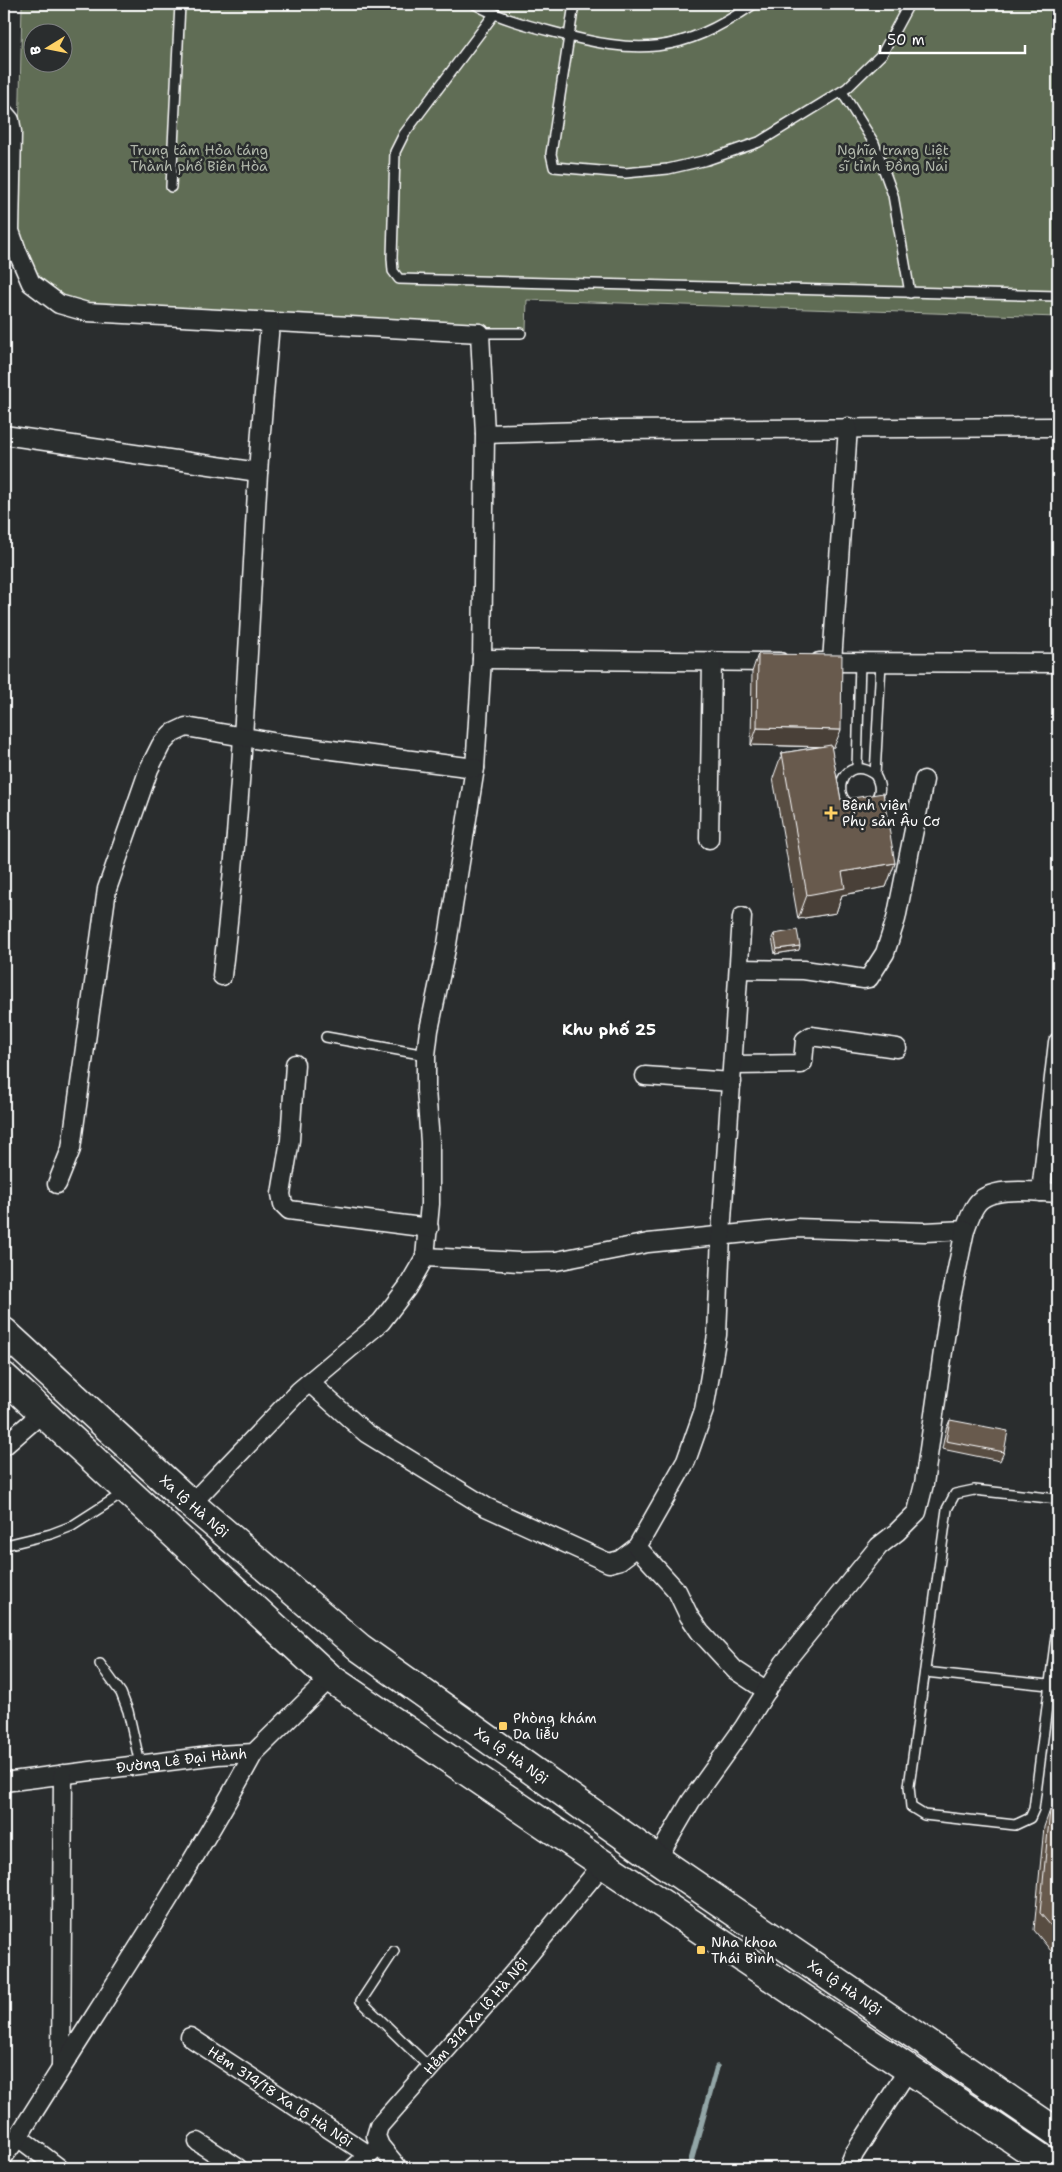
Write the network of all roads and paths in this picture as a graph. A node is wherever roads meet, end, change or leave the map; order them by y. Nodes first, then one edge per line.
1 (180, 4) edge
2 (475, 4) edge
3 (574, 4) edge
4 (754, 4) edge
5 (909, 4) edge
6 (495, 13) junction
7 (568, 36) junction
8 (842, 92) junction
9 (4, 113) edge
10 (171, 187) dead end
11 (7, 230) edge
12 (910, 293) junction
13 (1058, 296) edge
14 (270, 323) junction
15 (480, 333) junction
16 (521, 333) dead end
17 (1058, 426) edge
18 (848, 427) junction
19 (484, 434) junction
20 (4, 435) edge
21 (258, 472) junction
22 (482, 659) junction
23 (712, 661) junction
24 (832, 662) junction
25 (860, 662) junction
26 (881, 663) junction
27 (1058, 663) edge
28 (244, 737) junction
29 (475, 768) junction
30 (857, 768) junction
31 (875, 775) junction
32 (924, 780) dead end
33 (709, 839) dead end
34 (742, 917) dead end
35 (739, 969) junction
36 (222, 976) dead end
37 (326, 1037) dead end
38 (1058, 1042) edge
39 (897, 1048) dead end
40 (426, 1055) junction
41 (295, 1064) dead end
42 (733, 1064) junction
43 (645, 1076) dead end
44 (732, 1082) junction
45 (57, 1184) dead end
46 (1050, 1192) edge
47 (429, 1228) junction
48 (965, 1230) junction
49 (721, 1235) junction
50 (425, 1257) junction
51 (4, 1332) edge
52 (4, 1377) edge
53 (310, 1383) junction
54 (42, 1413) junction
55 (4, 1446) edge
56 (128, 1490) junction
57 (1058, 1499) edge
58 (191, 1504) junction
59 (10, 1544) dead end
60 (638, 1547) junction
61 (1058, 1620) edge
62 (100, 1664) dead end
63 (925, 1672) junction
64 (330, 1678) junction
65 (1054, 1686) edge
66 (767, 1691) junction
67 (254, 1753) junction
68 (140, 1764) junction
69 (63, 1774) junction
70 (4, 1782) edge
71 (657, 1859) junction
72 (603, 1864) junction
73 (394, 1951) dead end
74 (190, 2037) dead end
75 (61, 2068) junction
76 (430, 2068) junction
77 (908, 2070) junction
78 (1058, 2133) edge
79 (18, 2137) junction
80 (198, 2142) dead end
81 (374, 2151) junction
82 (4, 2156) edge
83 (59, 2168) edge
84 (238, 2168) edge
85 (354, 2168) edge
86 (398, 2168) edge
87 (848, 2168) edge
88 (1056, 2168) edge

1 - 10 lane
2 - 6 lane
3 - 7 lane
4 - 7 lane
5 - 8 lane
6 - 7 lane
6 - 12 lane
7 - 8 lane
8 - 12 lane
9 - 11 street
11 - 14 street
12 - 13 lane
14 - 15 street
14 - 21 street
15 - 16 lane
15 - 19 street
17 - 18 street
18 - 19 street
18 - 24 street
19 - 22 street
20 - 21 street
21 - 28 street
22 - 23 street
22 - 29 street
23 - 24 street
23 - 33 street
24 - 25 street
25 - 26 street
25 - 30 lane
26 - 27 street
26 - 31 lane
28 - 29 street
28 - 36 street
28 - 45 street
29 - 40 street
30 - 31 lane
30 - 31 lane
32 - 35 street
34 - 35 street
35 - 42 street
37 - 40 lane
38 - 46 street
39 - 42 street
40 - 47 street
41 - 47 street
42 - 44 street
43 - 44 street
44 - 49 street
46 - 48 street
47 - 50 street
48 - 49 street
48 - 66 street
49 - 50 street
49 - 60 street
50 - 53 street
51 - 58 highway, Xa lộ Hà Nội
52 - 54 highway
53 - 58 street
53 - 60 street
54 - 55 street
54 - 56 highway
56 - 59 lane
56 - 64 highway
57 - 63 lane
58 - 71 highway, Xa lộ Hà Nội
60 - 66 street
61 - 65 lane
62 - 68 lane
63 - 65 lane
63 - 65 lane
64 - 67 street, Đường Lê Đại Hành
64 - 72 highway
66 - 71 street
67 - 68 street, Đường Lê Đại Hành
67 - 75 street
68 - 69 street, Đường Lê Đại Hành
69 - 70 street, Đường Lê Đại Hành
69 - 75 street
71 - 78 highway, Xa lộ Hà Nội
72 - 76 street, Hẻm 314 Xa lộ Hà Nội
72 - 77 highway
73 - 76 lane
74 - 81 street, Hẻm 314/18 Xa lộ Hà Nội
75 - 79 street
76 - 81 street, Hẻm 314 Xa lộ Hà Nội
77 - 87 street
77 - 88 highway
79 - 82 street
79 - 83 street
80 - 84 street
81 - 85 street
81 - 86 street

